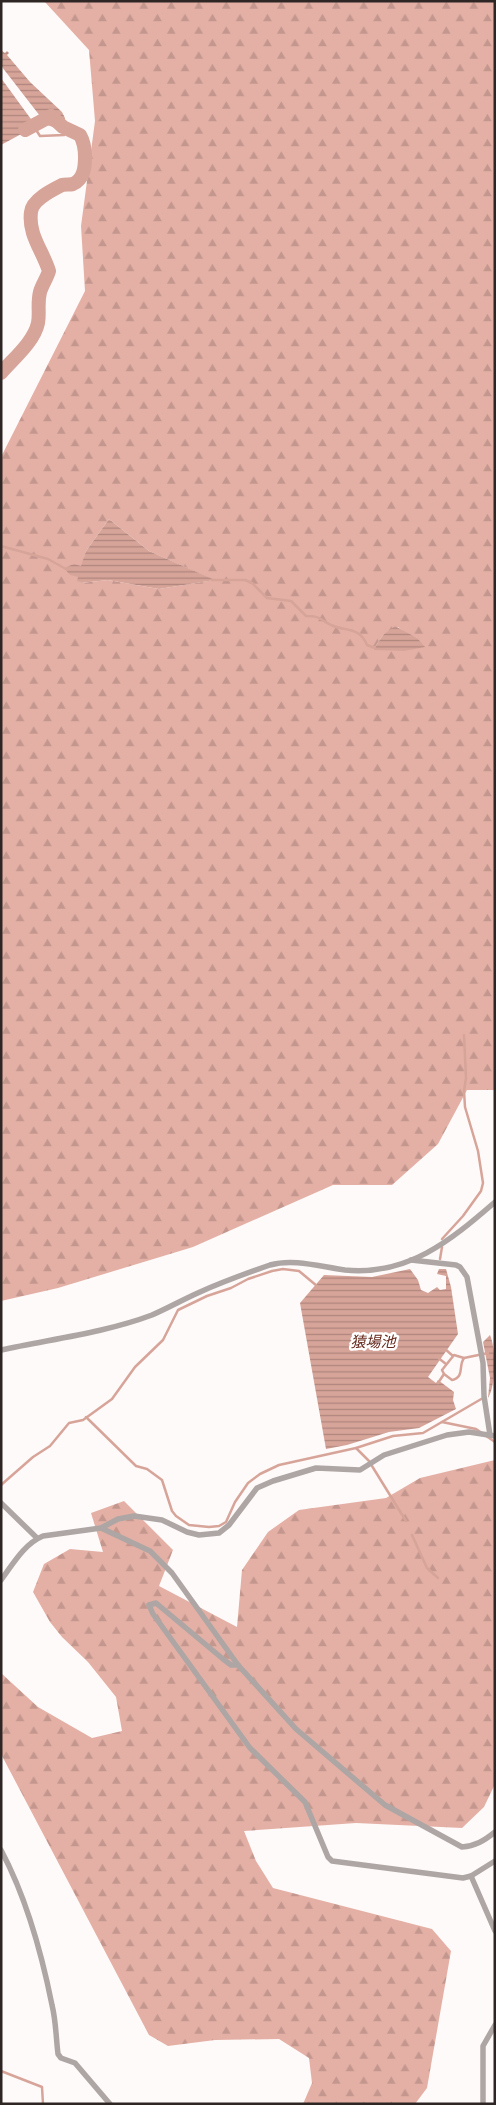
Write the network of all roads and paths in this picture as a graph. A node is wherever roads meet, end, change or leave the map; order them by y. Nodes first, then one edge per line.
1 (495, 1202) edge
2 (411, 1260) junction
3 (1, 1350) edge
4 (488, 1435) edge
5 (1, 1503) edge
6 (101, 1528) junction
7 (38, 1538) junction
8 (1, 1580) edge
9 (238, 1665) junction
10 (495, 1832) edge
11 (1, 1850) edge
12 (495, 1861) edge
13 (471, 1876) junction
14 (495, 1931) edge
15 (495, 2025) edge
16 (110, 2104) edge
17 (483, 2104) edge

1 - 2 street
2 - 3 street
2 - 4 street
4 - 6 street
5 - 7 street
6 - 7 street
6 - 9 street
7 - 8 street
9 - 10 street
9 - 13 street
11 - 16 street
12 - 13 street
13 - 14 street
15 - 17 street

